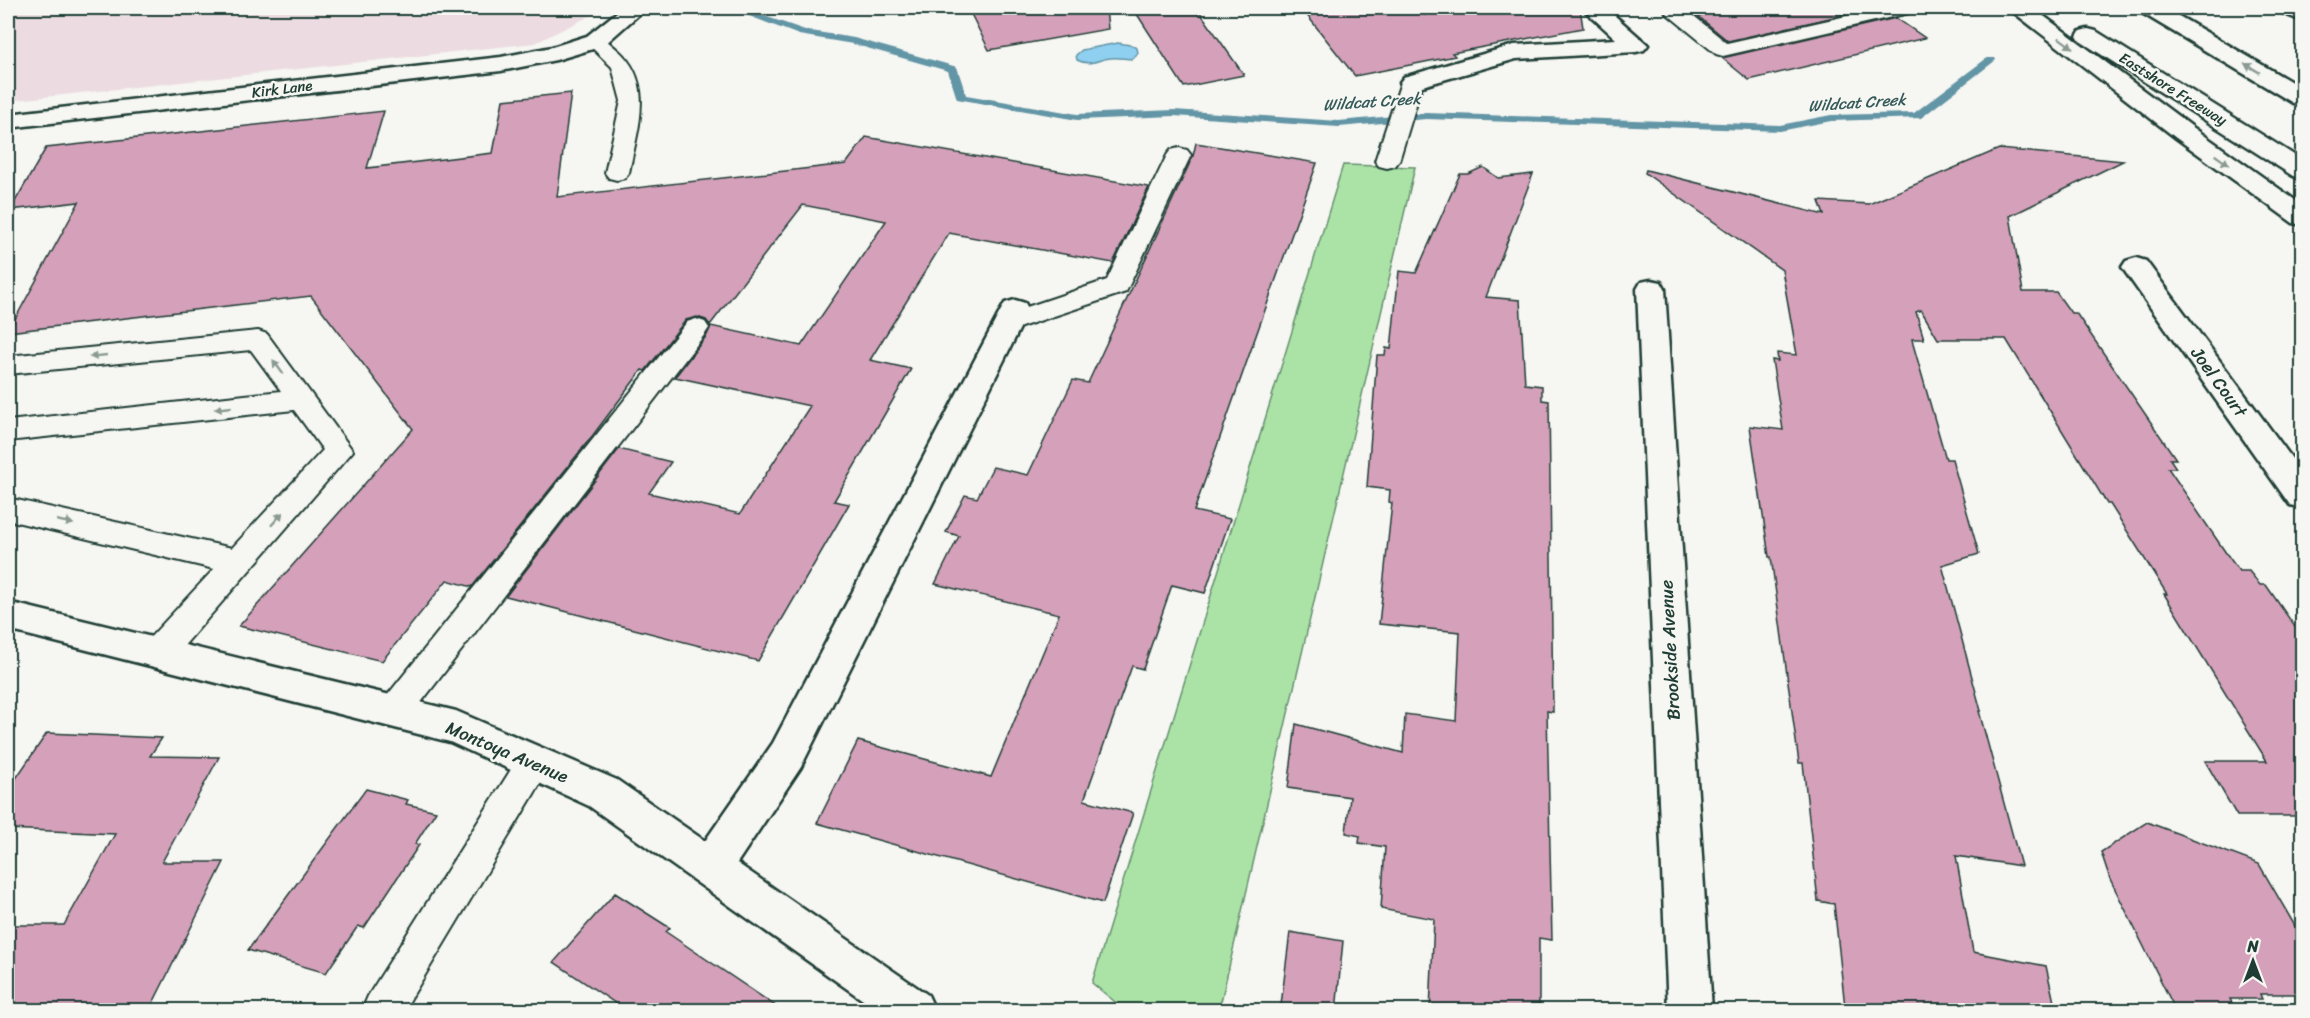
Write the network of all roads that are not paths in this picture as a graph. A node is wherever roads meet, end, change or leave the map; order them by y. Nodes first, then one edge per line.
1 (635, 8) edge
2 (1593, 8) edge
3 (1681, 8) edge
4 (1900, 8) edge
5 (2019, 8) edge
6 (2043, 8) edge
7 (2150, 8) edge
8 (2290, 8) edge
9 (2302, 14) edge
10 (595, 41) junction
11 (1412, 82) joint
12 (2302, 98) edge
13 (8, 121) edge
14 (1179, 155) dead end
15 (1387, 161) dead end
16 (2302, 171) edge
17 (617, 173) dead end
18 (2302, 217) edge
19 (2136, 267) dead end
20 (1651, 289) dead end
21 (1012, 316) joint
22 (696, 328) dead end
23 (8, 365) edge
24 (302, 399) junction
25 (8, 431) edge
26 (2302, 496) edge
27 (8, 509) edge
28 (238, 562) junction
29 (8, 616) edge
30 (157, 653) junction
31 (394, 712) junction
32 (534, 762) junction
33 (710, 868) junction
34 (382, 1011) edge
35 (913, 1011) edge
36 (1690, 1011) edge

1 - 10 main road
2 - 11 main road
3 - 4 lane
5 -> 18 main road
6 - 16 main road, Eastshore Freeway
12 -> 7 main road
8 - 9 main road
10 - 13 main road, Kirk Lane
10 - 17 lane
11 - 15 lane
14 - 21 lane
19 - 26 main road, Joel Court
20 - 36 main road, Brookside Avenue
21 - 33 main road
22 - 31 lane
24 -> 23 lane
24 -> 25 lane
28 -> 24 lane
27 -> 28 lane
28 - 30 lane
29 - 30 main road, Montoya Avenue
30 - 31 main road, Montoya Avenue
31 - 32 main road, Montoya Avenue
32 - 33 main road, Montoya Avenue
32 - 34 lane
33 - 35 main road, Montoya Avenue

